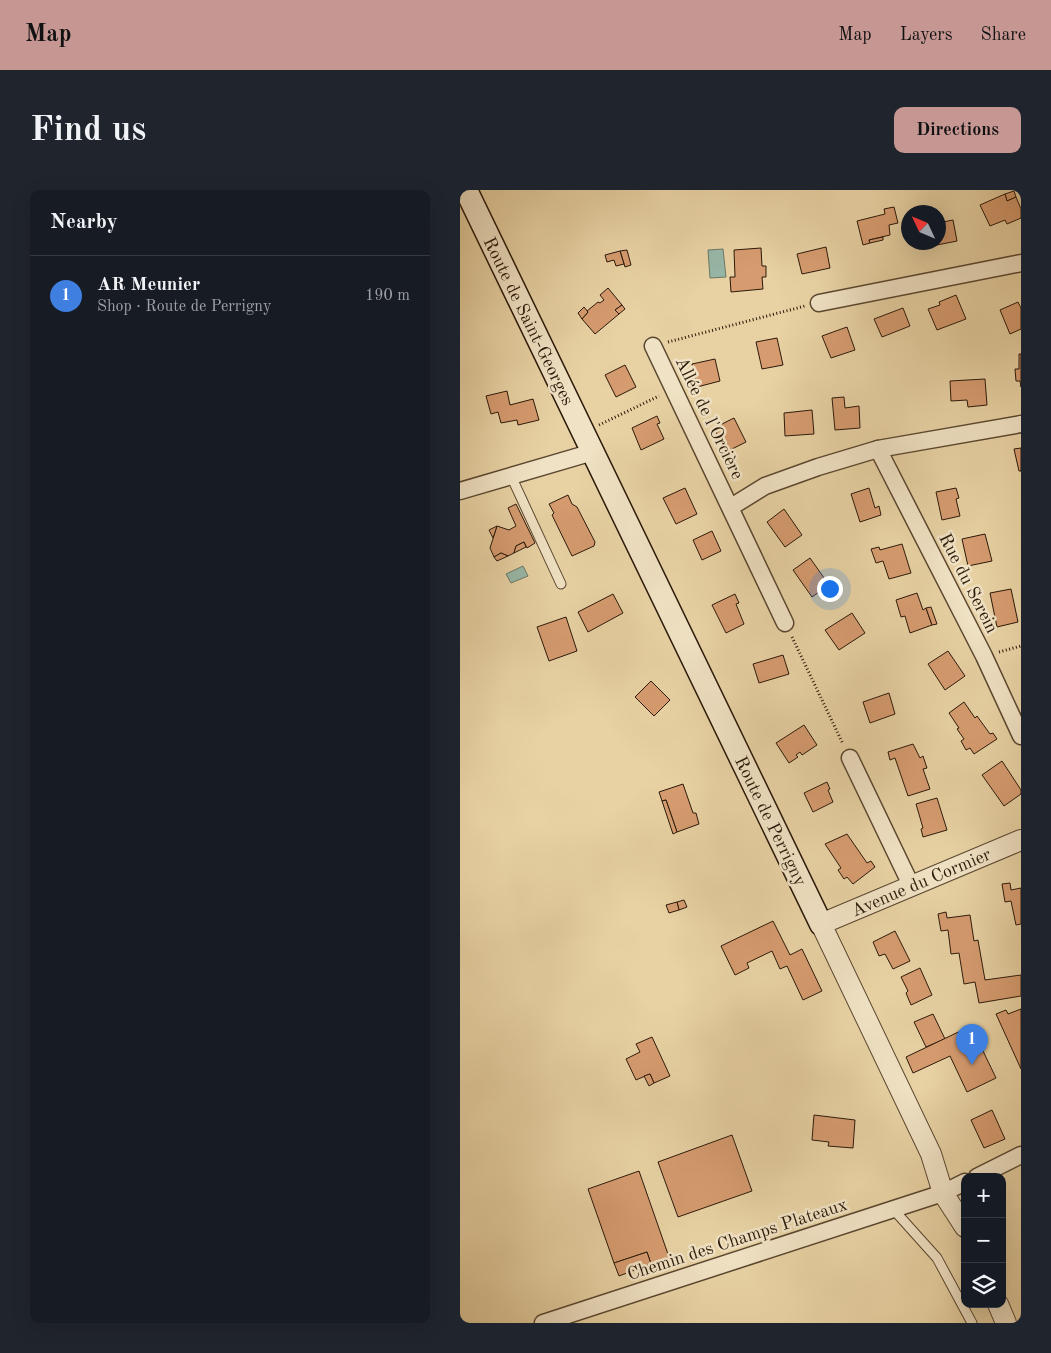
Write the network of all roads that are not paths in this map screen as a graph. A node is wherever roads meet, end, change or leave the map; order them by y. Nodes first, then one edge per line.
1 (466, 190) edge
2 (1021, 263) edge
3 (819, 303) road end
4 (653, 346) road end
5 (1021, 424) edge
6 (588, 442) junction
7 (878, 449) junction
8 (511, 476) junction
9 (460, 491) edge
10 (730, 507) junction
11 (561, 584) dead end
12 (785, 623) road end
13 (1021, 736) edge
14 (850, 758) road end
15 (1021, 840) edge
16 (911, 885) junction
17 (821, 924) junction
18 (1021, 1155) edge
19 (984, 1173) edge
20 (961, 1184) edge
21 (943, 1193) junction
22 (893, 1209) junction
23 (961, 1221) edge
24 (1000, 1308) edge
25 (543, 1323) edge
26 (972, 1323) edge
27 (1006, 1323) edge

1 - 6 main road, Route de Saint-Georges
2 - 3 street
4 - 10 street, Allée de l'Orcière
5 - 7 street, Allée de l'Orcière
6 - 8 street
6 - 17 main road, Route de Perrigny
7 - 10 street, Allée de l'Orcière
7 - 13 street, Rue du Serein
8 - 9 street
8 - 11 lane
10 - 12 street, Allée de l'Orcière
14 - 16 street
15 - 16 street, Avenue du Cormier
16 - 17 street, Avenue du Cormier
17 - 21 street, Route de Perrigny
18 - 19 street
20 - 21 street, Chemin des Champs Plateaux
21 - 22 street, Chemin des Champs Plateaux
21 - 23 street, Route de Perrigny
22 - 25 street, Chemin des Champs Plateaux
22 - 26 lane
24 - 27 street

